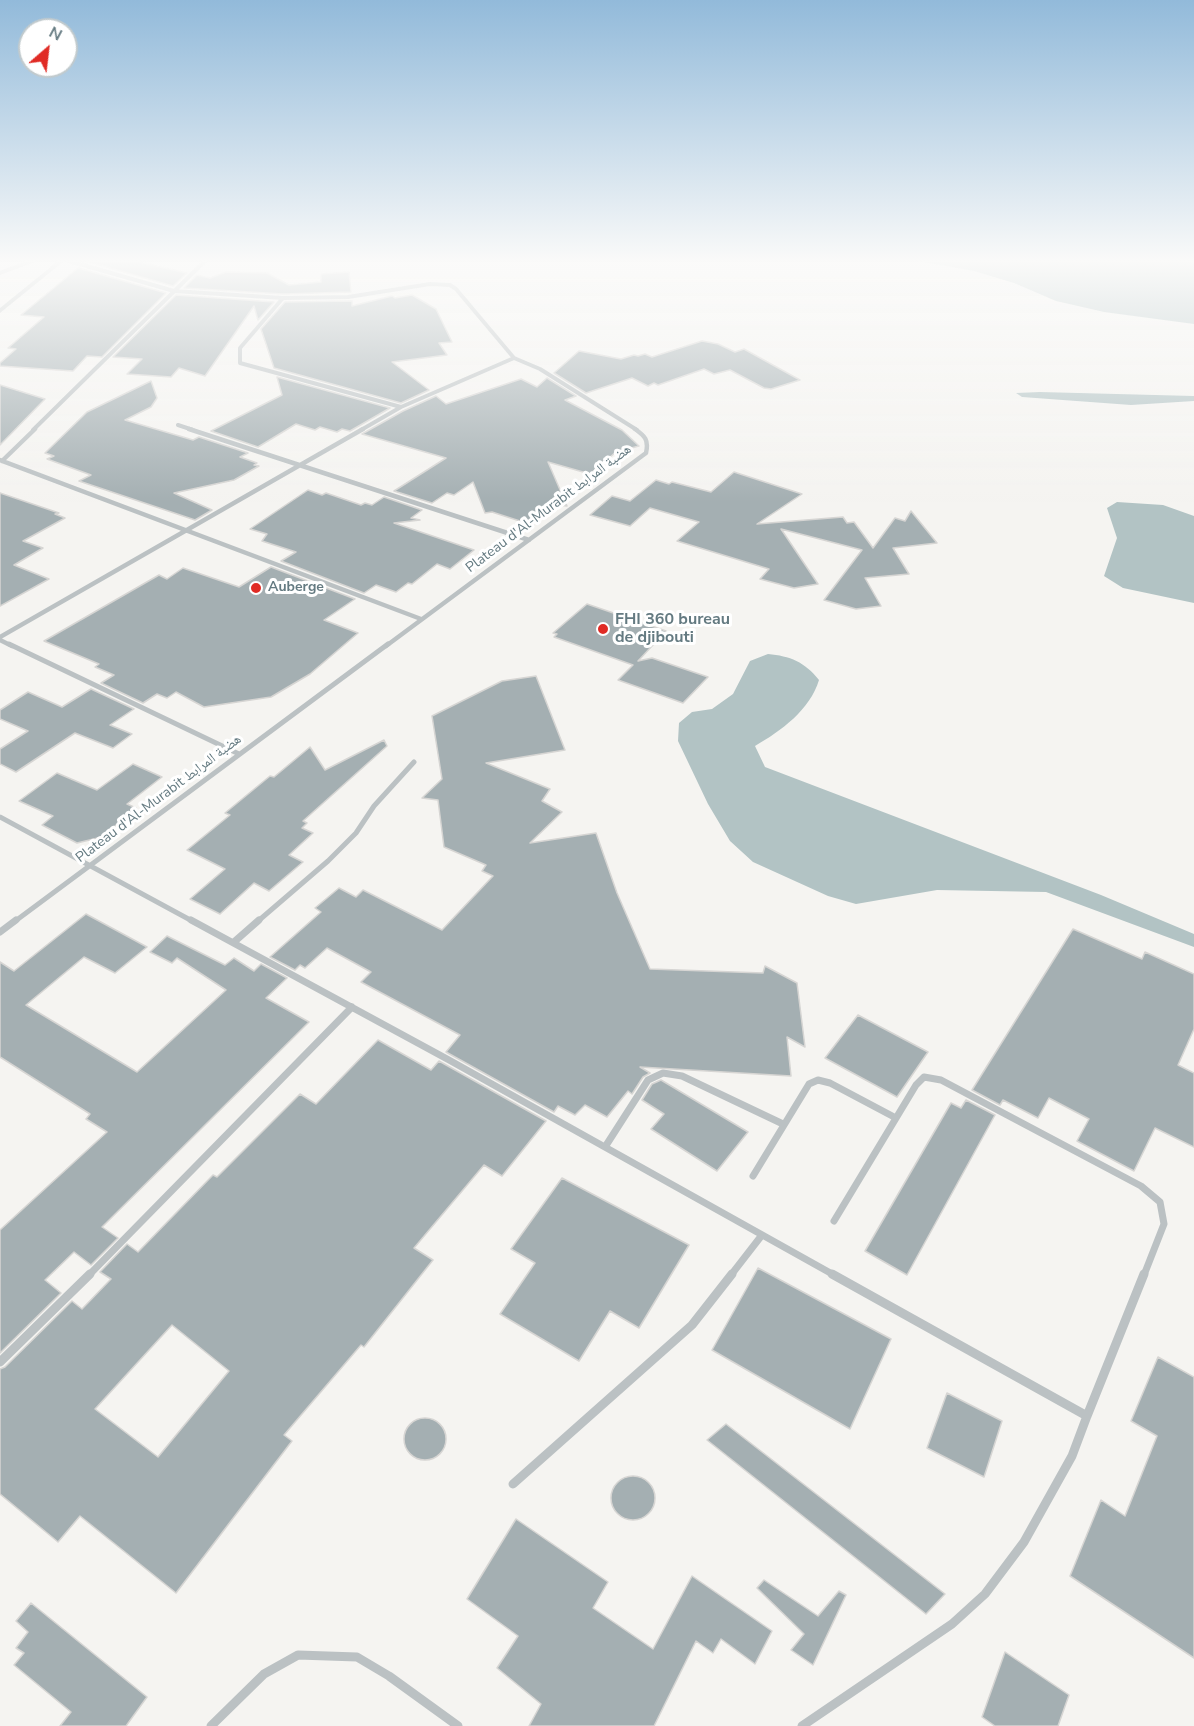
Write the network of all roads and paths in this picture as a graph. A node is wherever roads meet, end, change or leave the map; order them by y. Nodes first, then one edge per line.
1 (123, 342) edge
2 (246, 342) edge
3 (500, 342) edge
4 (514, 358) junction
5 (401, 407) junction
6 (178, 425) dead end
7 (1, 461) edge
8 (301, 464) junction
9 (185, 531) junction
10 (529, 540) junction
11 (421, 619) junction
12 (0, 639) edge
13 (239, 754) junction
14 (414, 762) dead end
15 (0, 817) edge
16 (89, 866) junction
17 (0, 932) edge
18 (234, 942) junction
19 (352, 1007) junction
20 (896, 1118) junction
21 (783, 1124) junction
22 (605, 1147) junction
23 (753, 1176) dead end
24 (834, 1221) dead end
25 (762, 1235) junction
26 (0, 1362) edge
27 (1087, 1416) junction
28 (513, 1484) dead end
29 (211, 1726) edge
30 (458, 1726) edge
31 (802, 1726) edge

1 - 7 street
2 - 5 street
3 - 4 street, Plateau d'Al-Murabit هضبة المرابط
4 - 5 street
4 - 10 street, Plateau d'Al-Murabit هضبة المرابط
5 - 8 street
6 - 8 street
7 - 9 street
8 - 9 street
8 - 10 street
9 - 11 street
9 - 12 street
10 - 11 street, Plateau d'Al-Murabit هضبة المرابط
11 - 13 street, Plateau d'Al-Murabit هضبة المرابط
12 - 13 street
13 - 16 street, Plateau d'Al-Murabit هضبة المرابط
14 - 18 street
15 - 16 street
16 - 17 street, Plateau d'Al-Murabit هضبة المرابط
16 - 18 street
18 - 19 street
19 - 22 street
19 - 26 street
20 - 21 street
20 - 24 street
20 - 27 street
21 - 22 street
21 - 23 street
22 - 25 street
25 - 27 street
25 - 28 street
27 - 31 street
29 - 30 street

